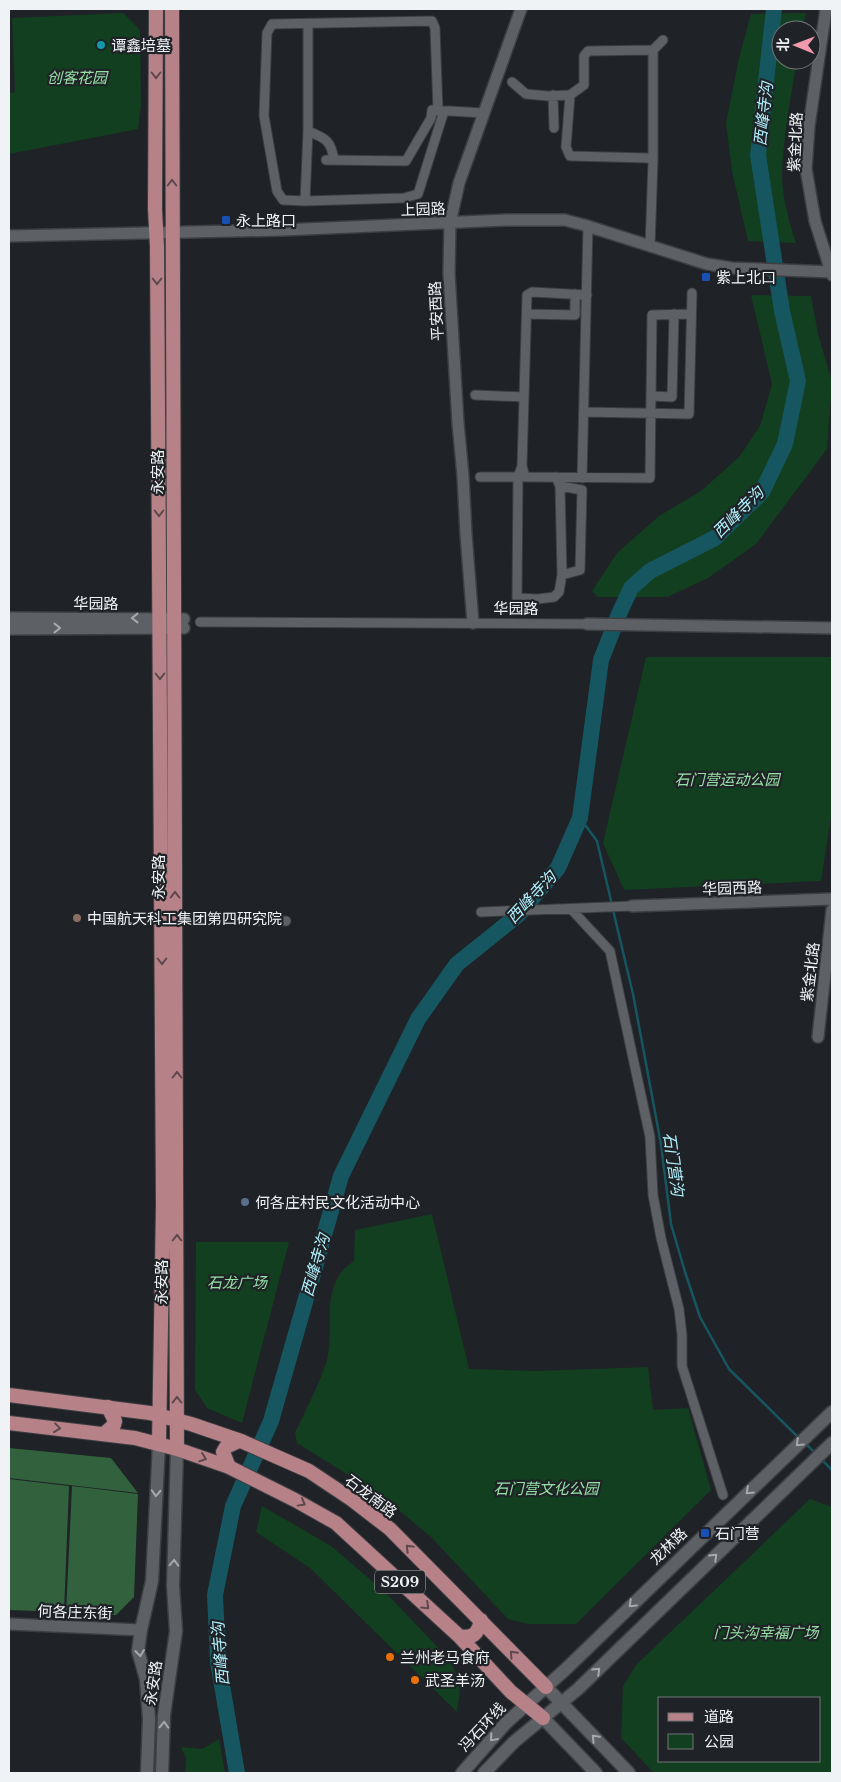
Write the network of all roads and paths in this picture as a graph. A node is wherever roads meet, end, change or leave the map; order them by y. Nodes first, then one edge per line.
1 (156, 9) edge
2 (172, 9) edge
3 (521, 9) edge
4 (826, 9) edge
5 (308, 24) junction
6 (663, 40) dead end
7 (653, 50) junction
8 (512, 82) dead end
9 (553, 95) junction
10 (570, 95) junction
11 (441, 111) junction
12 (484, 113) junction
13 (554, 128) dead end
14 (308, 131) junction
15 (652, 161) junction
16 (305, 201) junction
17 (450, 223) junction
18 (588, 226) junction
19 (156, 232) junction
20 (172, 232) junction
21 (9, 236) edge
22 (650, 247) junction
23 (832, 273) edge
24 (692, 293) dead end
25 (575, 294) junction
26 (587, 295) junction
27 (527, 314) junction
28 (674, 314) junction
29 (691, 314) junction
30 (475, 395) dead end
31 (651, 396) junction
32 (524, 397) junction
33 (584, 412) junction
34 (651, 414) junction
35 (522, 466) junction
36 (518, 476) junction
37 (480, 477) dead end
38 (556, 477) junction
39 (582, 478) junction
40 (560, 486) junction
41 (562, 575) junction
42 (9, 618) edge
43 (200, 622) dead end
44 (172, 623) junction
45 (473, 623) junction
46 (587, 624) joint
47 (832, 628) edge
48 (9, 629) edge
49 (832, 899) edge
50 (632, 906) joint
51 (571, 908) junction
52 (832, 910) edge
53 (481, 912) dead end
54 (175, 920) junction
55 (286, 921) dead end
56 (818, 1038) dead end
57 (9, 1394) edge
58 (108, 1407) junction
59 (832, 1412) edge
60 (160, 1416) junction
61 (177, 1420) junction
62 (9, 1423) edge
63 (104, 1434) junction
64 (240, 1441) junction
65 (159, 1444) junction
66 (831, 1444) edge
67 (177, 1449) junction
68 (229, 1467) junction
69 (723, 1495) dead end
70 (481, 1620) junction
71 (9, 1624) edge
72 (141, 1630) junction
73 (459, 1636) junction
74 (546, 1687) junction
75 (561, 1703) junction
76 (526, 1704) junction
77 (543, 1718) junction
78 (147, 1773) edge
79 (162, 1773) edge
80 (462, 1773) edge
81 (484, 1773) edge
82 (596, 1773) edge
83 (629, 1773) edge

1 -> 19 main road, 永安路
20 -> 2 main road, 永安路
3 - 12 street, 平安西路
4 - 23 street, 紫金北路
5 - 11 street
5 - 14 street
5 - 16 street
6 - 7 street
7 - 10 street
7 - 15 street
8 - 9 street
9 - 10 street
9 - 13 street
10 - 15 street
11 - 12 street
11 - 14 street
11 - 16 street
12 - 17 street, 平安西路
14 - 16 street
15 - 22 street
17 - 18 street, 上园路
17 - 20 street, 上园路
17 - 45 street, 平安西路
18 - 22 street, 上园路
18 - 26 street
19 - 20 street, 上园路
19 - 21 street, 上园路
19 -> 44 main road, 永安路
20 - 44 main road, 永安路
22 - 23 street, 上园路
24 - 29 street
25 - 26 street
25 - 27 street
25 - 27 street
26 - 33 street
27 - 32 street
28 - 29 street
28 - 31 street
28 - 31 street
29 - 34 street
30 - 32 street
31 - 34 street
32 - 35 street
33 - 34 street
33 - 39 street
34 - 39 street
35 - 36 street
35 - 38 street
36 - 37 street
36 - 41 street
38 - 39 street
38 - 40 street
40 - 41 street
40 - 41 street
44 -> 42 street, 华园路
43 - 45 street, 华园路
48 -> 44 street, 华园路
54 -> 44 main road, 永安路
44 -> 60 main road, 永安路
45 - 46 street, 华园路
46 - 47 street, 华园路
49 - 50 street, 华园西路
50 - 51 street
51 - 53 street
51 - 69 street
52 - 56 street, 紫金北路
54 - 55 street
61 -> 54 main road, 永安路
57 - 58 main road, 石龙南路 / S209
58 - 60 main road, 石龙南路 / S209
58 - 63 main road
59 -> 74 main road, 龙林路
60 - 61 main road, 石龙南路 / S209
60 - 65 main road, 永安路
61 - 64 main road, 石龙南路 / S209
61 - 67 main road, 永安路
62 -> 63 main road, S209
63 - 65 main road, S209
64 - 68 main road
70 -> 64 main road, 石龙南路 / S209
65 - 67 main road, S209
65 -> 72 main road
75 -> 66 main road
67 -> 68 main road, S209
79 -> 67 main road, 永安路
68 -> 73 main road, S209
70 - 73 main road
74 -> 70 main road, 石龙南路 / S209
71 - 72 street, 何各庄东街
72 -> 78 main road
73 - 76 main road, S209
74 - 75 main road, 石龙南路
74 - 76 main road, 龙林路
75 - 77 main road
83 -> 75 main road, 石龙南路
76 - 77 main road, S209
76 -> 80 main road, 冯石环线
77 - 81 main road
77 - 82 main road

